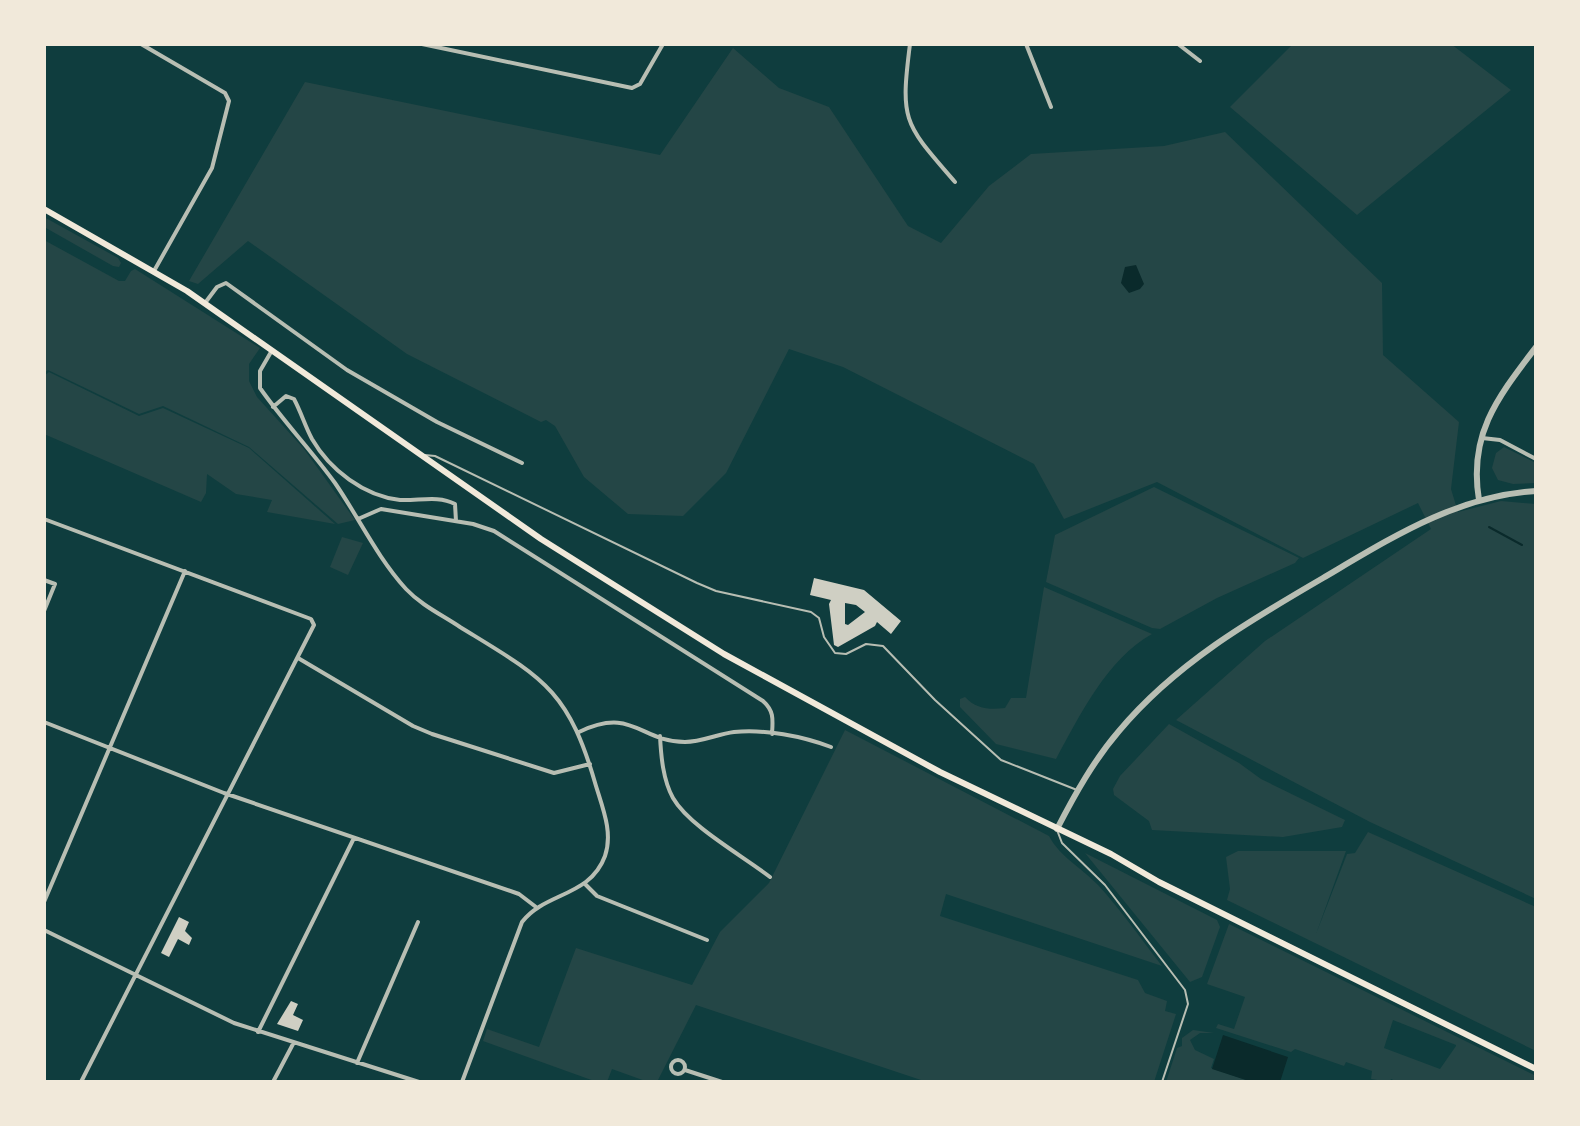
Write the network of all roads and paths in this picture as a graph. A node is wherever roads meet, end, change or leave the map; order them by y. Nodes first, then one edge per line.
1 (141, 44) edge
2 (422, 44) edge
3 (663, 44) edge
4 (910, 44) edge
5 (1026, 44) edge
6 (1178, 44) edge
7 (1200, 61) dead end
8 (1051, 107) dead end
9 (955, 182) dead end
10 (44, 209) edge
11 (154, 271) junction
12 (205, 303) junction
13 (1536, 347) edge
14 (272, 351) junction
15 (273, 407) junction
16 (1482, 438) junction
17 (420, 454) junction
18 (1536, 459) edge
19 (522, 463) dead end
20 (1536, 491) edge
21 (1479, 500) junction
22 (44, 519) edge
23 (358, 519) junction
24 (456, 521) junction
25 (185, 571) junction
26 (44, 580) edge
27 (44, 611) edge
28 (298, 658) junction
29 (44, 722) edge
30 (579, 732) junction
31 (772, 734) junction
32 (660, 736) junction
33 (831, 747) dead end
34 (111, 748) junction
35 (590, 764) junction
36 (1078, 790) junction
37 (228, 795) junction
38 (1057, 829) junction
39 (354, 838) junction
40 (768, 863) dead end
41 (762, 871) junction
42 (770, 877) dead end
43 (585, 884) junction
44 (44, 902) edge
45 (536, 907) junction
46 (418, 922) dead end
47 (44, 930) edge
48 (707, 940) dead end
49 (137, 974) junction
50 (258, 1032) junction
51 (293, 1044) junction
52 (357, 1063) junction
53 (1536, 1069) edge
54 (685, 1070) dead end
55 (81, 1082) edge
56 (273, 1082) edge
57 (419, 1082) edge
58 (462, 1082) edge
59 (722, 1082) edge
60 (1162, 1082) edge

1 - 11 street
2 - 3 street
4 - 9 street
5 - 8 street
6 - 7 street
10 - 11 main road
11 - 12 main road
12 - 14 main road
12 - 19 street
13 - 16 street
14 - 15 street
14 - 17 main road
15 - 23 street
15 - 24 street
16 - 18 street
16 - 21 street
17 - 36 lane
17 - 38 main road
20 - 21 street
21 - 36 street
22 - 25 street
23 - 24 street
23 - 30 street
24 - 31 street
25 - 28 street
25 - 34 street
26 - 27 street
28 - 35 street
28 - 37 street
29 - 34 street
30 - 32 street
30 - 35 street
31 - 32 street
31 - 33 street
32 - 41 street
34 - 37 street
34 - 44 street
35 - 43 street
36 - 38 street
37 - 39 street
37 - 49 street
38 - 53 main road
38 - 60 lane
39 - 45 street
39 - 50 street
40 - 41 street
41 - 42 street
43 - 45 street
43 - 48 street
45 - 58 street
46 - 52 street
47 - 49 street
49 - 50 street
49 - 55 street
50 - 51 street
51 - 52 street
51 - 56 street
52 - 57 street
54 - 59 street

